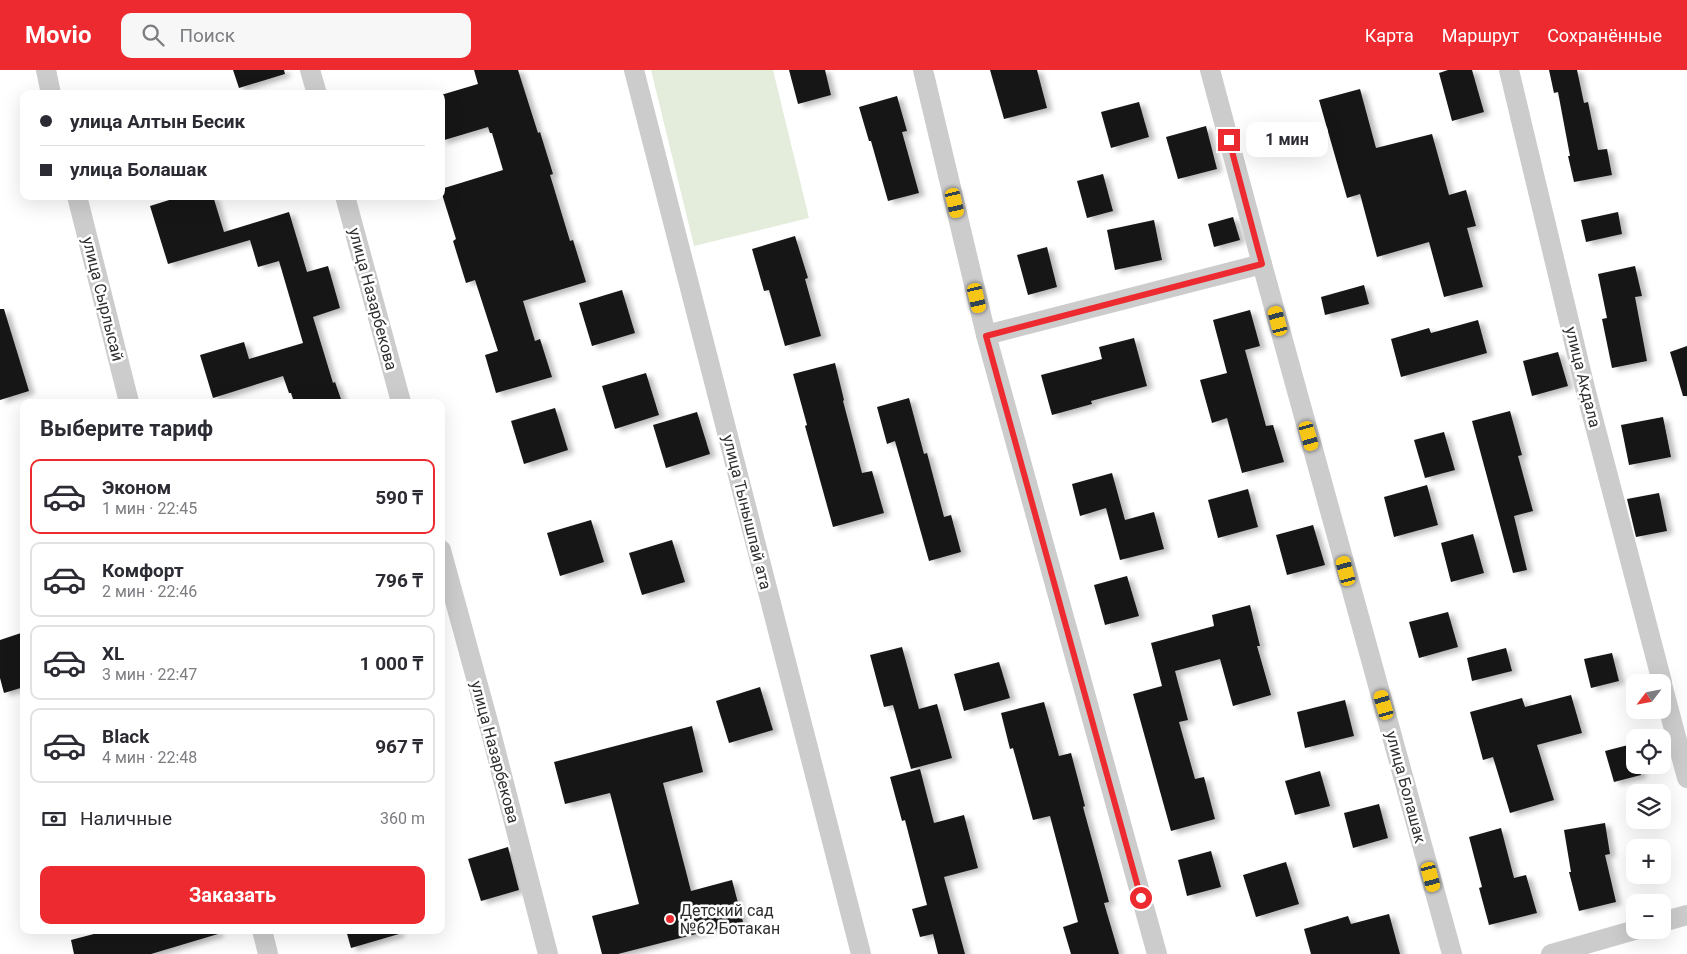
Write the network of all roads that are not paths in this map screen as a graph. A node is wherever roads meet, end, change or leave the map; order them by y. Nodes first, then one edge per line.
1 (46, 70) edge
2 (310, 70) edge
3 (634, 70) edge
4 (924, 70) edge
5 (1210, 70) edge
6 (1509, 70) edge
7 (51, 90) edge
8 (316, 90) edge
9 (78, 200) edge
10 (346, 200) edge
11 (1262, 264) junction
12 (986, 336) junction
13 (128, 399) edge
14 (400, 399) edge
15 (445, 565) edge
16 (1660, 674) edge
17 (1671, 717) edge
18 (1687, 778) edge
19 (1687, 915) edge
20 (1671, 919) edge
21 (1626, 933) edge
22 (263, 934) edge
23 (268, 954) edge
24 (548, 954) edge
25 (861, 954) edge
26 (1157, 954) edge
27 (1452, 954) edge
28 (1551, 954) edge

1 - 7 street
2 - 8 street
3 - 25 street, улица Тынышпай ата
4 - 12 street
5 - 11 street, улица Болашак
6 - 16 street, улица Акдала
9 - 13 street, улица Сырлысай
10 - 14 street, улица Назарбекова
11 - 12 street
11 - 27 street, улица Болашак
12 - 26 street
15 - 24 street, улица Назарбекова
17 - 18 street, улица Акдала
19 - 20 street
21 - 28 street
22 - 23 street

